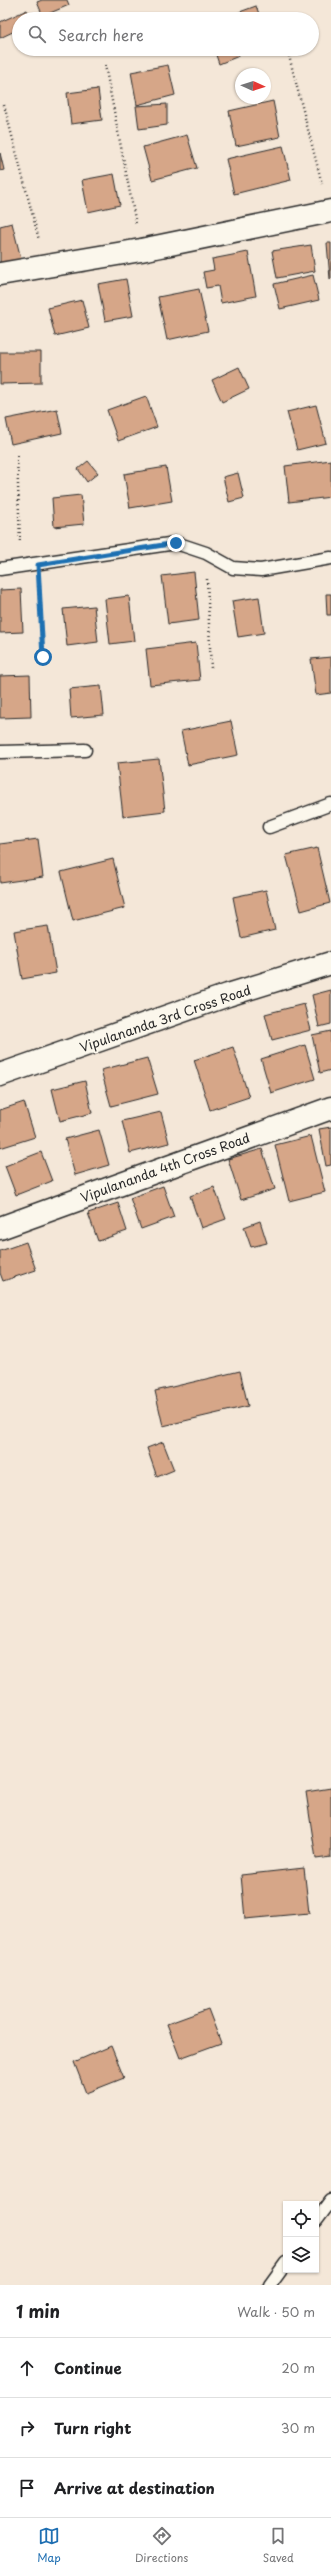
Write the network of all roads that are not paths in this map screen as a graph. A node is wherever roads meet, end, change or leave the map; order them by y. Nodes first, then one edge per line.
1 (330, 211) edge
2 (0, 274) edge
3 (331, 558) edge
4 (0, 569) edge
5 (85, 750) dead end
6 (0, 752) edge
7 (331, 804) edge
8 (269, 827) dead end
9 (331, 963) edge
10 (0, 1076) edge
11 (331, 1108) edge
12 (0, 1228) edge
13 (331, 2201) edge
14 (319, 2217) edge
15 (283, 2267) edge
16 (270, 2285) edge

1 - 2 street
3 - 4 lane
5 - 6 lane
7 - 8 lane
9 - 10 street, Vipulananda 3rd Cross Road
11 - 12 street, Vipulananda 4th Cross Road
13 - 14 lane
15 - 16 lane

